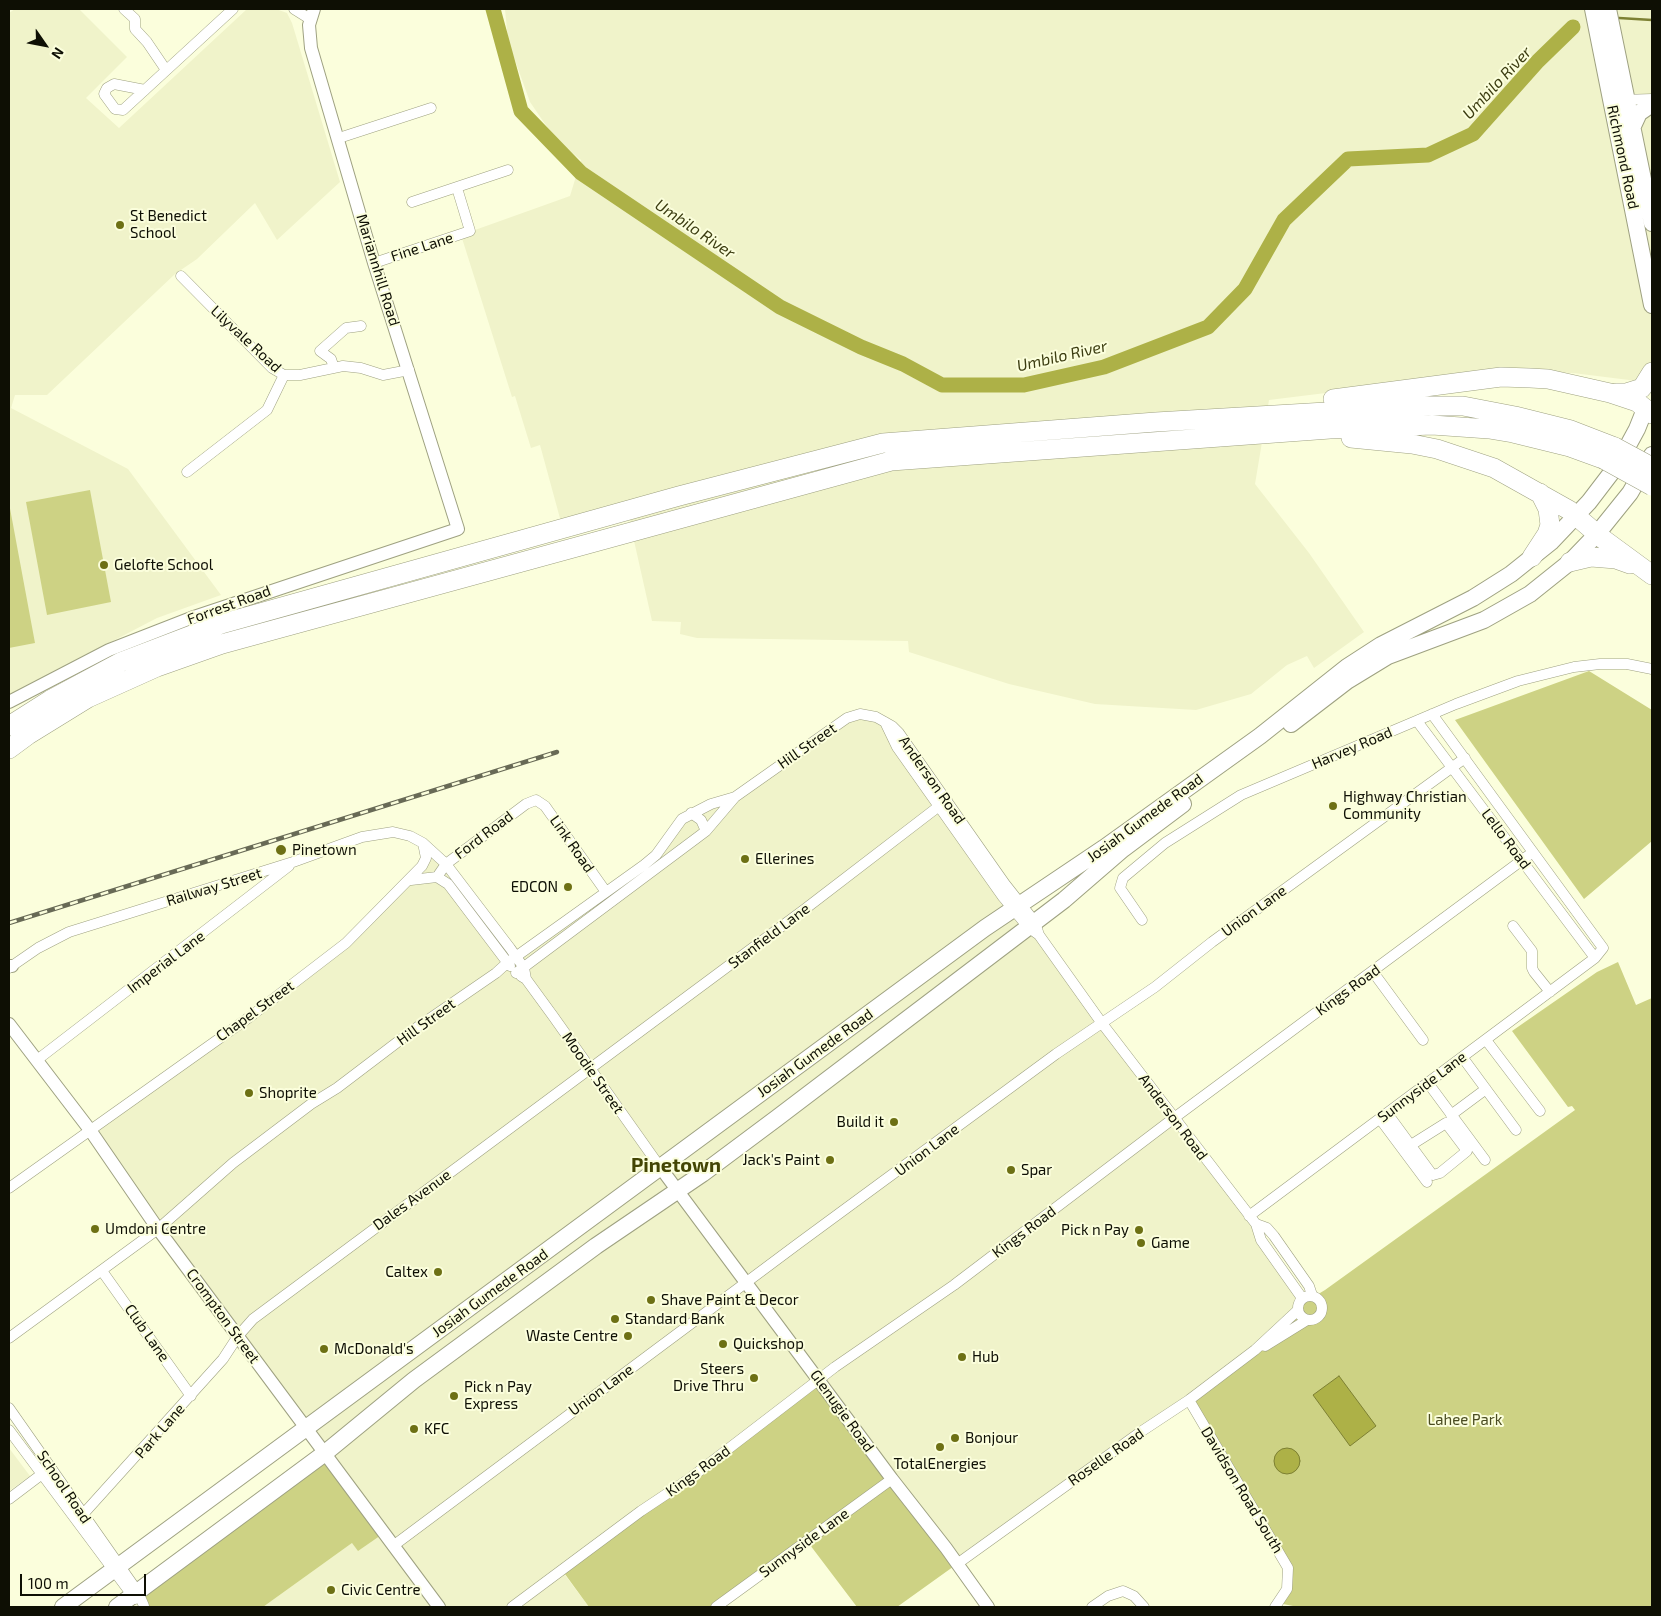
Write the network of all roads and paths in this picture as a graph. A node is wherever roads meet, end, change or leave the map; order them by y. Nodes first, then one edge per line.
1 (124, 9) edge
2 (233, 9) edge
3 (294, 9) edge
4 (1593, 9) edge
5 (1608, 9) edge
6 (311, 12) edge
7 (166, 70) junction
8 (145, 90) junction
9 (1652, 99) edge
10 (1619, 100) junction
11 (1652, 104) edge
12 (431, 108) dead end
13 (1633, 126) junction
14 (339, 138) junction
15 (508, 170) dead end
16 (457, 188) junction
17 (412, 202) dead end
18 (1652, 223) edge
19 (374, 263) junction
20 (182, 276) dead end
21 (1652, 305) edge
22 (361, 326) dead end
23 (334, 368) junction
24 (409, 370) junction
25 (1652, 372) edge
26 (284, 375) junction
27 (1652, 382) edge
28 (1610, 393) junction
29 (1648, 411) edge
30 (1156, 422) junction
31 (1101, 445) junction
32 (1609, 453) junction
33 (1652, 455) edge
34 (1652, 467) edge
35 (187, 472) dead end
36 (1652, 486) edge
37 (1540, 493) junction
38 (453, 508) junction
39 (1578, 515) junction
40 (458, 530) joint
41 (1597, 534) junction
42 (434, 537) junction
43 (1532, 558) junction
44 (1570, 562) junction
45 (1652, 575) edge
46 (121, 662) junction
47 (1652, 669) edge
48 (9, 702) edge
49 (1432, 714) junction
50 (9, 715) edge
51 (1417, 721) junction
52 (885, 722) joint
53 (9, 726) edge
54 (9, 749) edge
55 (1465, 758) junction
56 (1451, 766) junction
57 (735, 797) junction
58 (536, 800) joint
59 (942, 803) junction
60 (691, 814) junction
61 (706, 831) junction
62 (423, 843) junction
63 (1533, 852) junction
64 (1522, 861) junction
65 (293, 862) junction
66 (446, 864) junction
67 (437, 876) junction
68 (410, 880) junction
69 (606, 892) junction
70 (1017, 906) junction
71 (1142, 920) dead end
72 (1513, 926) dead end
73 (1034, 928) junction
74 (1603, 948) joint
75 (1596, 958) junction
76 (512, 959) junction
77 (10, 967) edge
78 (520, 970) junction
79 (1373, 972) junction
80 (1550, 992) junction
81 (1101, 1022) junction
82 (9, 1024) edge
83 (1423, 1040) dead end
84 (1486, 1040) junction
85 (1462, 1058) junction
86 (36, 1060) junction
87 (590, 1069) junction
88 (1428, 1083) junction
89 (1486, 1089) junction
90 (1540, 1110) dead end
91 (1451, 1115) junction
92 (1384, 1116) junction
93 (1174, 1118) junction
94 (90, 1130) junction
95 (1516, 1130) dead end
96 (1411, 1145) junction
97 (1485, 1160) dead end
98 (660, 1167) junction
99 (1427, 1182) dead end
100 (9, 1188) edge
101 (678, 1191) junction
102 (1253, 1220) junction
103 (158, 1228) junction
104 (102, 1271) junction
105 (746, 1282) junction
106 (1307, 1297) junction
107 (1298, 1310) junction
108 (1307, 1320) junction
109 (238, 1336) junction
110 (9, 1338) edge
111 (1255, 1350) junction
112 (819, 1379) junction
113 (191, 1396) junction
114 (1189, 1400) junction
115 (9, 1408) edge
116 (306, 1428) junction
117 (9, 1430) edge
118 (325, 1453) junction
119 (52, 1468) junction
120 (42, 1474) junction
121 (892, 1479) junction
122 (9, 1499) edge
123 (80, 1519) junction
124 (393, 1546) junction
125 (957, 1564) junction
126 (116, 1567) junction
127 (140, 1600) edge
128 (723, 1605) edge
129 (63, 1607) edge
130 (117, 1607) edge
131 (439, 1607) edge
132 (512, 1607) edge
133 (988, 1607) edge
134 (1092, 1607) edge
135 (1144, 1607) edge
136 (1275, 1607) edge

1 - 7 street
2 - 7 street
3 - 6 street
4 - 10 main road, Richmond Road
5 - 10 main road, Richmond Road
6 - 14 street, Mariannhill Road
7 - 8 street
8 - 8 street
9 - 10 street
10 - 13 main road, Richmond Road
10 - 21 main road, Richmond Road
11 - 13 main road
12 - 14 street
13 - 18 main road, Richmond Road
14 - 19 street, Mariannhill Road
15 - 16 street
16 - 17 street
16 - 19 street, Fine Lane
19 - 24 street, Mariannhill Road
20 - 26 street, Lilyvale Road
22 - 23 street
23 - 24 street, Lilyvale Road
23 - 26 street, Lilyvale Road
24 - 38 street, Mariannhill Road
25 - 28 highway
26 - 35 street
27 - 29 main road
28 - 29 highway
28 - 30 highway
29 - 39 main road
30 - 32 highway
30 - 46 highway
31 - 32 highway
31 - 37 highway
31 - 54 highway
32 - 34 highway, bridge
32 - 36 highway, bridge
33 - 41 main road
37 - 39 highway
37 - 43 highway
38 - 40 street, Mariannhill Road
38 - 42 street
39 - 41 highway
39 - 43 main road, Josiah Gumede Road
40 - 42 street, Forrest Road
41 - 44 main road, Josiah Gumede Road
41 - 45 highway
42 - 48 street, Forrest Road
43 - 70 main road, Josiah Gumede Road
44 - 45 highway
44 - 73 main road, Josiah Gumede Road
46 - 50 highway
46 - 53 highway
47 - 49 street, Harvey Road
49 - 51 street, Harvey Road
49 - 55 street, Lello Road
51 - 56 street, Lello Road
51 - 71 street, Harvey Road
52 - 57 street, Hill Street
52 - 59 street, Anderson Road
55 - 56 street, Union Lane
55 - 63 street, Lello Road
56 - 64 street, Lello Road
56 - 81 street, Union Lane
57 - 60 street, Hill Street
57 - 61 street, Hill Street
58 - 66 street, Ford Road
58 - 69 street, Link Road
59 - 70 street, Anderson Road
59 - 87 street, Stanfield Lane
60 - 61 street
60 - 69 street, Hill Street
61 - 78 street, Hill Street
62 - 65 street, Railway Street
62 - 66 street, Railway Street
62 - 68 street, Chapel Street
63 - 64 street, Kings Road
63 - 74 street, Lello Road
64 - 75 street, Lello Road
64 - 79 street, Kings Road
65 - 77 street, Railway Street
65 - 86 street, Imperial Lane
66 - 67 street, Ford Road
66 - 76 street
67 - 68 street
67 - 76 street
68 - 94 street, Chapel Street
69 - 76 street, Hill Street
70 - 73 street, Anderson Road
70 - 98 main road, Josiah Gumede Road
72 - 80 street
73 - 81 street, Anderson Road
73 - 101 main road, Josiah Gumede Road
74 - 75 street, Sunnyside Lane
75 - 80 street, Sunnyside Lane
76 - 78 street
76 - 103 street, Hill Street
78 - 87 street, Moodie Street
79 - 83 street
79 - 93 street, Kings Road
80 - 84 street, Sunnyside Lane
81 - 93 street, Anderson Road
81 - 105 street, Union Lane
82 - 86 street, Crompton Street
84 - 85 street, Sunnyside Lane
84 - 90 street
85 - 88 street, Sunnyside Lane
85 - 89 street
86 - 94 street, Crompton Street
87 - 98 street, Moodie Street
87 - 109 street, Dales Avenue
88 - 91 street
88 - 92 street, Sunnyside Lane
89 - 91 street
89 - 95 street
91 - 97 street
92 - 96 street
92 - 99 street
92 - 102 street, Sunnyside Lane
93 - 102 street, Anderson Road
93 - 112 street, Kings Road
94 - 100 street, Chapel Street
94 - 103 street, Crompton Street
96 - 96 street
98 - 101 street, Glenugie Road
98 - 116 main road, Josiah Gumede Road
101 - 105 street, Glenugie Road
101 - 118 main road, Josiah Gumede Road
102 - 106 street, Anderson Road
103 - 104 street, Hill Street
103 - 109 street, Crompton Street
104 - 110 street, Hill Street
104 - 113 street, Club Lane
105 - 112 street, Glenugie Road
105 - 124 street, Union Lane
106 - 107 street
106 - 108 street
107 - 108 street
107 - 111 street, Roselle Road
108 - 111 street, Roselle Road
109 - 113 street, Park Lane
109 - 116 street, Crompton Street
111 - 114 street, Roselle Road
112 - 121 street, Glenugie Road
112 - 132 street, Kings Road
113 - 123 street, Park Lane
114 - 125 street, Roselle Road
114 - 136 street, Davidson Road South
115 - 119 street, School Road
116 - 118 street, Crompton Street
116 - 126 main road, Josiah Gumede Road
117 - 120 street, School Road
118 - 124 street, Crompton Street
118 - 127 main road, Josiah Gumede Road
119 - 120 street
119 - 123 street, School Road
120 - 122 street
120 - 123 street, School Road
121 - 125 street, Glenugie Road
121 - 128 street, Sunnyside Lane
123 - 126 street, School Road
124 - 131 street, Crompton Street
125 - 133 street, Glenugie Road
126 - 127 street, School Road
126 - 129 main road, Josiah Gumede Road
127 - 130 main road, Josiah Gumede Road
134 - 135 street

